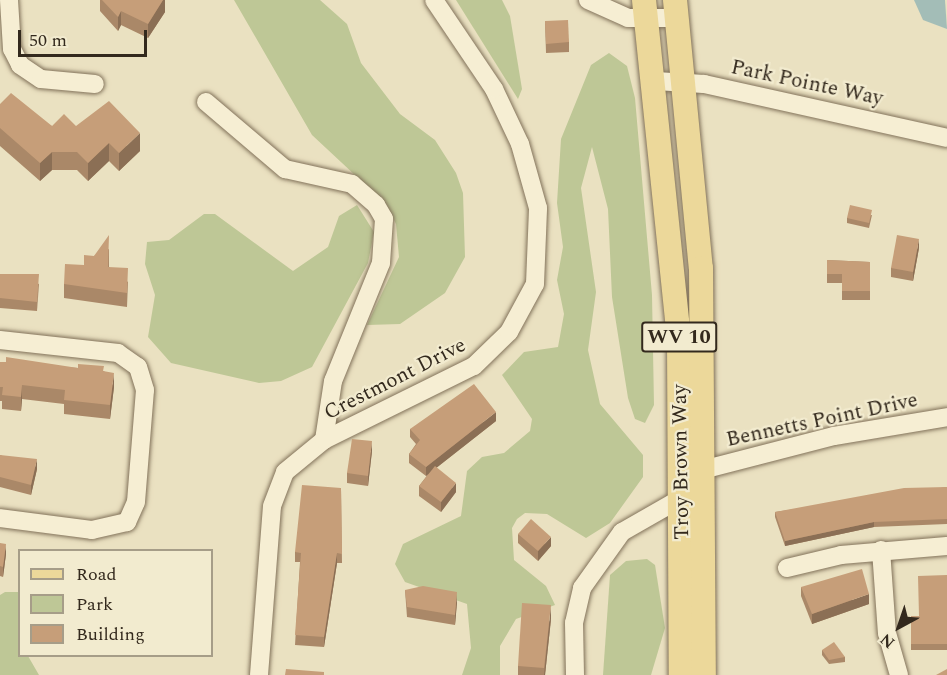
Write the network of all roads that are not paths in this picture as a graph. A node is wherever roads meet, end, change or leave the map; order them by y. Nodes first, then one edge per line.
1 (9, 0) edge
2 (434, 0) edge
3 (588, 0) edge
4 (646, 9) edge
5 (676, 9) edge
6 (656, 81) junction
7 (685, 82) junction
8 (95, 84) dead end
9 (206, 102) dead end
10 (947, 138) edge
11 (0, 340) edge
12 (947, 417) edge
13 (324, 440) junction
14 (706, 468) junction
15 (682, 497) junction
16 (0, 518) edge
17 (947, 546) edge
18 (881, 550) junction
19 (787, 568) dead end
20 (259, 675) edge
21 (575, 675) edge
22 (681, 675) edge
23 (704, 675) edge
24 (899, 675) edge

1 - 8 street
2 - 13 street, Crestmont Drive
3 - 4 street
4 - 5 street
4 - 6 main road, Troy Brown Way / WV 10
5 - 7 main road, Troy Brown Way / WV 10
6 - 7 street, Park Pointe Way
6 - 15 main road, Troy Brown Way / WV 10
7 - 10 street, Park Pointe Way
7 - 14 main road, Troy Brown Way / WV 10
9 - 13 street
11 - 16 street
12 - 14 street, Bennetts Point Drive
13 - 20 street, Crestmont Drive
14 - 23 main road, Troy Brown Way / WV 10
15 - 21 street
15 - 22 main road, Troy Brown Way / WV 10
17 - 18 street
18 - 19 street
18 - 24 street

